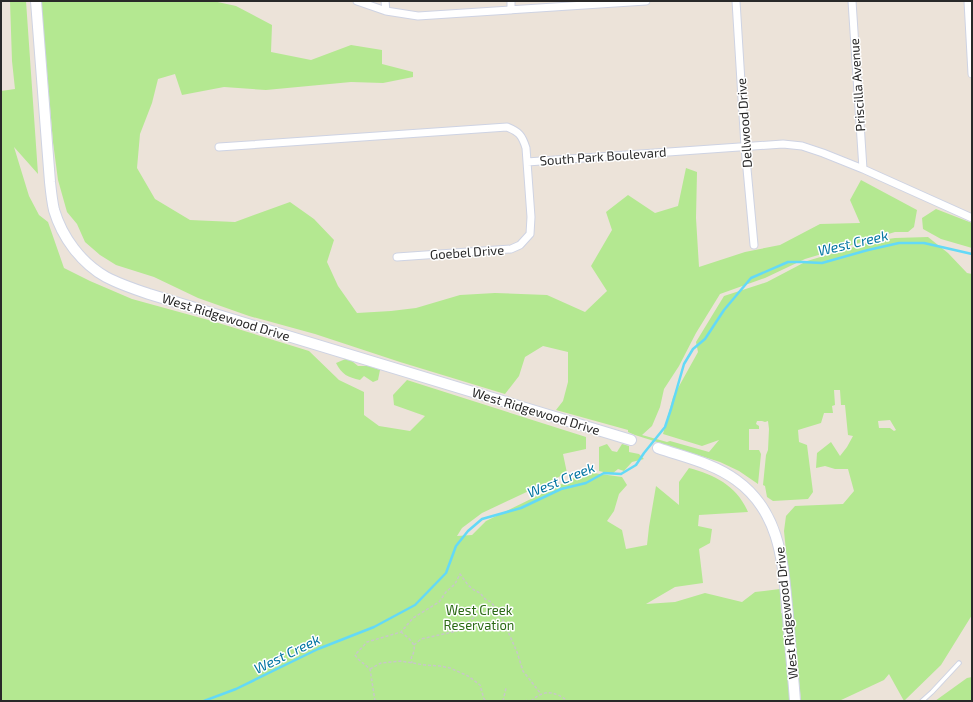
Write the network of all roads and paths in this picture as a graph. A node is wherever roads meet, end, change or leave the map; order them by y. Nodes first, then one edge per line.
1 (36, 1) edge
2 (357, 1) edge
3 (385, 1) edge
4 (511, 1) edge
5 (646, 1) edge
6 (736, 1) edge
7 (852, 1) edge
8 (968, 1) edge
9 (625, 2) edge
10 (511, 10) junction
11 (386, 11) junction
12 (972, 74) edge
13 (219, 147) dead end
14 (745, 147) junction
15 (527, 162) junction
16 (863, 169) junction
17 (972, 218) edge
18 (754, 245) dead end
19 (397, 257) dead end
20 (631, 440) dead end
21 (658, 448) dead end
22 (494, 610) junction
23 (401, 632) junction
24 (414, 645) junction
25 (412, 663) junction
26 (959, 663) dead end
27 (370, 669) junction
28 (506, 688) dead end
29 (542, 694) junction
30 (375, 701) edge
31 (487, 701) edge
32 (503, 701) edge
33 (531, 701) edge
34 (568, 701) edge
35 (795, 701) edge
36 (922, 701) edge

1 - 20 street, West Ridgewood Drive
2 - 11 street
3 - 11 street
4 - 10 street
5 - 9 street
6 - 14 street, Dellwood Drive
7 - 16 street, Priscilla Avenue
8 - 12 street
9 - 10 street
10 - 11 street
13 - 15 street, South Park Boulevard
14 - 15 street, South Park Boulevard
14 - 16 street, South Park Boulevard
14 - 18 street, Dellwood Drive
15 - 19 street, Goebel Drive
16 - 17 street, South Park Boulevard
21 - 35 street, West Ridgewood Drive
22 - 23 path
22 - 24 path
22 - 29 path
23 - 24 path
23 - 27 path
24 - 25 path
25 - 27 path
25 - 31 path
26 - 36 lane
27 - 30 path
28 - 32 path
29 - 33 path
29 - 34 path

